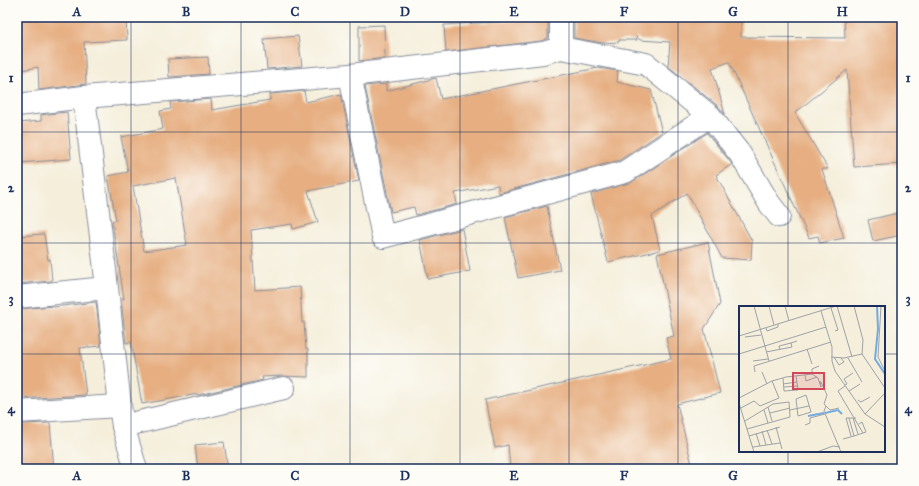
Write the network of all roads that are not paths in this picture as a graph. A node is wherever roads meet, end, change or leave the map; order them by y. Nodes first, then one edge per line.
1 (561, 17) edge
2 (560, 48) junction
3 (350, 75) junction
4 (84, 97) junction
5 (17, 105) edge
6 (710, 116) junction
7 (779, 216) dead end
8 (106, 288) junction
9 (17, 297) edge
10 (284, 388) dead end
11 (17, 412) edge
12 (121, 416) junction
13 (136, 469) edge

1 - 2 street
2 - 3 street
2 - 6 street
3 - 4 street
3 - 6 street
4 - 5 street
4 - 8 street
6 - 7 street
8 - 9 street
8 - 12 street
10 - 12 street
11 - 12 street
12 - 13 street

